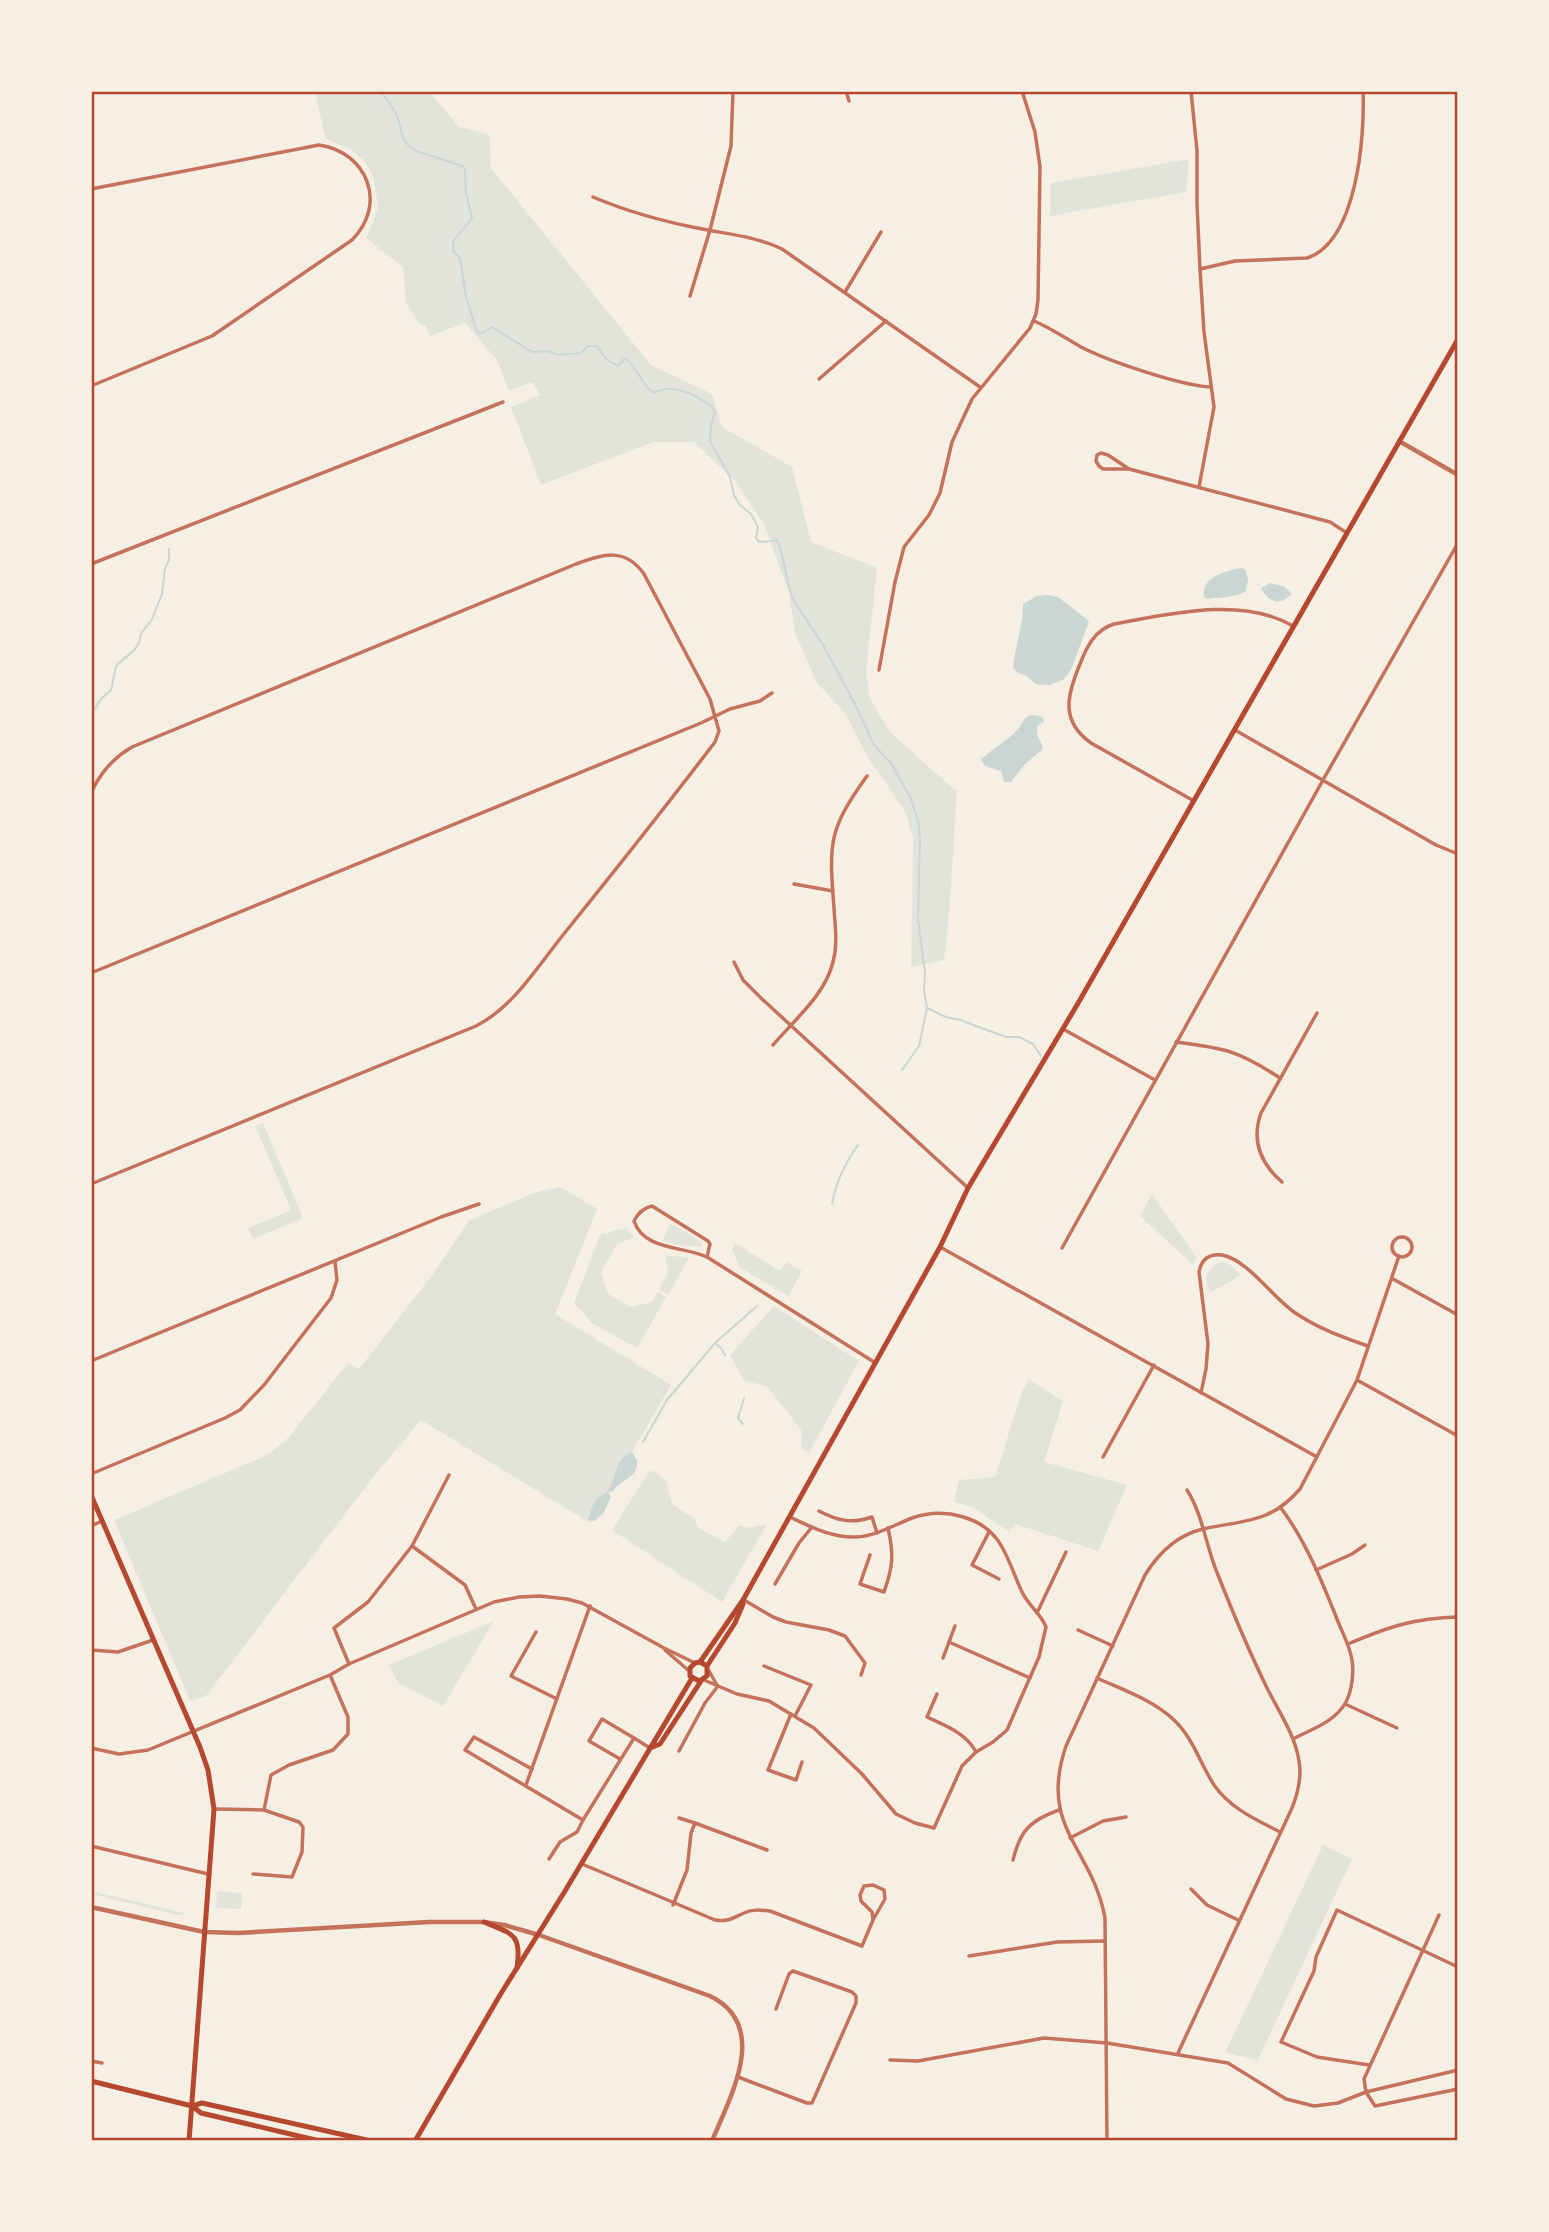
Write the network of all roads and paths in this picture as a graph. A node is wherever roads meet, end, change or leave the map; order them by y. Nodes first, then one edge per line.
1 (733, 91) edge
2 (846, 91) edge
3 (1022, 91) edge
4 (1191, 91) edge
5 (1363, 91) edge
6 (849, 101) dead end
7 (91, 189) edge
8 (593, 197) dead end
9 (710, 230) junction
10 (881, 232) dead end
11 (1200, 269) junction
12 (845, 292) junction
13 (690, 296) dead end
14 (886, 321) junction
15 (1034, 321) junction
16 (1458, 339) edge
17 (819, 379) dead end
18 (91, 386) edge
19 (980, 387) junction
20 (1212, 387) junction
21 (503, 402) dead end
22 (1399, 442) junction
23 (1129, 469) junction
24 (1458, 475) edge
25 (1199, 487) junction
26 (1348, 533) junction
27 (1458, 543) edge
28 (91, 564) edge
29 (1294, 627) junction
30 (879, 670) dead end
31 (772, 693) dead end
32 (716, 716) junction
33 (1235, 730) junction
34 (867, 776) dead end
35 (1323, 780) junction
36 (91, 793) edge
37 (1194, 801) junction
38 (1458, 854) edge
39 (794, 884) dead end
40 (833, 891) junction
41 (734, 962) dead end
42 (91, 973) edge
43 (1317, 1013) dead end
44 (790, 1024) junction
45 (1063, 1029) junction
46 (1176, 1042) junction
47 (773, 1045) dead end
48 (1280, 1078) junction
49 (1155, 1080) junction
50 (1282, 1182) dead end
51 (91, 1184) edge
52 (968, 1188) junction
53 (479, 1204) dead end
54 (940, 1247) junction
55 (1062, 1248) dead end
56 (1399, 1256) junction
57 (707, 1257) junction
58 (335, 1261) junction
59 (1392, 1278) junction
60 (1458, 1315) edge
61 (1368, 1346) junction
62 (91, 1362) edge
63 (874, 1362) junction
64 (1154, 1365) junction
65 (1357, 1380) junction
66 (1201, 1393) junction
67 (1458, 1436) edge
68 (1103, 1457) dead end
69 (1317, 1457) junction
70 (91, 1474) edge
71 (449, 1475) dead end
72 (1187, 1490) dead end
73 (91, 1495) edge
74 (1281, 1508) junction
75 (819, 1511) dead end
76 (790, 1517) junction
77 (102, 1521) junction
78 (91, 1525) edge
79 (812, 1527) junction
80 (888, 1528) junction
81 (1202, 1529) junction
82 (989, 1532) junction
83 (877, 1533) junction
84 (1365, 1545) dead end
85 (412, 1546) junction
86 (1066, 1552) dead end
87 (870, 1555) dead end
88 (1316, 1570) junction
89 (999, 1579) dead end
90 (775, 1584) dead end
91 (743, 1600) junction
92 (590, 1606) junction
93 (476, 1610) junction
94 (1037, 1613) junction
95 (1458, 1617) edge
96 (955, 1626) dead end
97 (1078, 1630) dead end
98 (536, 1632) dead end
99 (153, 1640) junction
100 (949, 1642) junction
101 (1348, 1644) junction
102 (1112, 1646) junction
103 (664, 1648) junction
104 (91, 1650) edge
105 (943, 1657) dead end
106 (698, 1662) junction
107 (349, 1664) junction
108 (764, 1666) dead end
109 (708, 1669) junction
110 (689, 1671) junction
111 (330, 1675) junction
112 (861, 1675) dead end
113 (692, 1678) junction
114 (1030, 1678) junction
115 (1097, 1678) junction
116 (702, 1681) junction
117 (718, 1686) junction
118 (937, 1694) dead end
119 (557, 1699) junction
120 (1345, 1704) junction
121 (793, 1715) junction
122 (1397, 1728) dead end
123 (192, 1732) junction
124 (634, 1738) junction
125 (1293, 1739) junction
126 (91, 1748) edge
127 (650, 1748) junction
128 (679, 1751) dead end
129 (976, 1752) junction
130 (621, 1760) junction
131 (802, 1762) dead end
132 (532, 1769) junction
133 (526, 1785) junction
134 (214, 1809) junction
135 (264, 1810) junction
136 (1059, 1810) junction
137 (1126, 1817) dead end
138 (679, 1818) dead end
139 (583, 1820) junction
140 (695, 1824) junction
141 (1280, 1832) junction
142 (1070, 1838) junction
143 (91, 1846) edge
144 (767, 1850) dead end
145 (549, 1859) dead end
146 (1013, 1860) dead end
147 (582, 1864) junction
148 (253, 1874) dead end
149 (209, 1875) junction
150 (1191, 1889) dead end
151 (673, 1905) junction
152 (91, 1907) edge
153 (1439, 1915) dead end
154 (873, 1920) junction
155 (1238, 1920) junction
156 (484, 1922) junction
157 (204, 1932) junction
158 (539, 1935) junction
159 (1105, 1941) junction
160 (1423, 1951) junction
161 (969, 1956) dead end
162 (1458, 1967) edge
163 (517, 1969) junction
164 (776, 2009) dead end
165 (1107, 2043) junction
166 (1178, 2053) junction
167 (890, 2060) dead end
168 (91, 2061) edge
169 (102, 2063) dead end
170 (1369, 2065) junction
171 (1458, 2070) edge
172 (738, 2077) junction
173 (91, 2081) edge
174 (1458, 2089) edge
175 (1366, 2092) junction
176 (192, 2106) junction
177 (189, 2141) edge
178 (320, 2141) edge
179 (371, 2141) edge
180 (415, 2141) edge
181 (712, 2141) edge
182 (1107, 2141) edge

1 - 9 street
2 - 6 street
3 - 15 street
4 - 11 street
5 - 11 street
7 - 18 street
8 - 9 street
9 - 12 street
9 - 13 street
10 - 12 street
11 - 20 street
12 - 14 street
14 - 17 street
14 - 19 street
15 - 19 street
15 - 20 street
16 - 22 main road
19 - 30 street
20 - 25 street
21 - 28 street
22 - 24 street
22 - 26 main road
23 - 23 street
23 - 25 street
25 - 26 street
26 - 29 main road
27 - 35 street
29 - 33 main road
29 - 37 street
31 - 32 street
32 - 36 street
32 - 42 street
32 - 51 street
33 - 35 street
33 - 37 main road
34 - 40 street
35 - 38 street
35 - 46 street
37 - 45 main road
39 - 40 street
40 - 44 street
41 - 44 street
43 - 48 street
44 - 47 street
44 - 52 street
45 - 49 street
45 - 52 main road
46 - 48 street
46 - 49 street
48 - 50 street
49 - 55 street
52 - 54 main road
53 - 58 street
54 - 63 main road
54 - 64 street
56 - 56 street
56 - 59 street
57 - 57 street
57 - 63 street
58 - 62 street
58 - 70 street
59 - 60 street
59 - 61 street
61 - 65 street
61 - 66 street
63 - 76 main road
64 - 66 street
64 - 68 street
65 - 67 street
65 - 69 street
66 - 69 street
69 - 74 street
71 - 85 street
72 - 81 street
73 - 77 main road
74 - 81 street
74 - 88 street
75 - 83 street
76 - 79 street
76 - 91 main road
77 - 78 street
77 - 99 main road
79 - 83 street
79 - 90 street
80 - 82 street
80 - 83 street
80 - 87 street
81 - 102 street
81 - 125 street
82 - 89 street
82 - 94 street
84 - 88 street
85 - 93 street
85 - 107 street
86 - 94 street
88 - 101 street
91 - 106 main road
91 - 109 main road
91 - 112 street
92 - 93 street
92 - 103 street
92 - 119 street
93 - 107 street
94 - 114 street
95 - 101 street
96 - 100 street
97 - 102 street
98 - 119 street
99 - 104 street
99 - 123 main road
100 - 105 street
100 - 114 street
101 - 120 street
102 - 115 street
103 - 106 street
103 - 110 street
106 - 109 main road
106 - 110 main road
107 - 111 street
108 - 121 street
109 - 116 main road
109 - 117 street
110 - 113 main road
111 - 123 street
111 - 135 street
113 - 116 main road
113 - 127 main road
114 - 129 street
115 - 136 street
115 - 141 street
116 - 117 street
116 - 127 main road
117 - 121 street
117 - 128 street
118 - 129 street
119 - 132 street
120 - 122 street
120 - 125 street
121 - 129 street
121 - 131 street
123 - 126 street
123 - 134 main road
124 - 127 street
124 - 130 street
124 - 130 street
125 - 141 street
127 - 147 main road
130 - 139 street
132 - 133 street
132 - 133 street
133 - 139 street
134 - 135 street
134 - 149 main road
135 - 148 street
136 - 142 street
136 - 146 street
137 - 142 street
138 - 140 street
139 - 145 street
140 - 144 street
140 - 151 street
141 - 155 street
142 - 159 street
143 - 149 street
147 - 151 street
147 - 158 main road
149 - 157 main road
150 - 155 street
151 - 154 street
152 - 157 street
153 - 160 street
154 - 154 street
155 - 166 street
156 - 157 street
156 - 158 street
156 - 163 main road
157 - 176 main road
158 - 163 main road
158 - 172 street
159 - 161 street
159 - 165 street
160 - 162 street
160 - 170 street
160 - 170 street
163 - 180 main road
164 - 172 street
165 - 166 street
165 - 167 street
165 - 182 street
166 - 175 street
168 - 169 street
170 - 175 street
171 - 175 street
172 - 181 street
173 - 176 main road
174 - 175 street
176 - 177 main road
176 - 178 main road
176 - 179 main road

